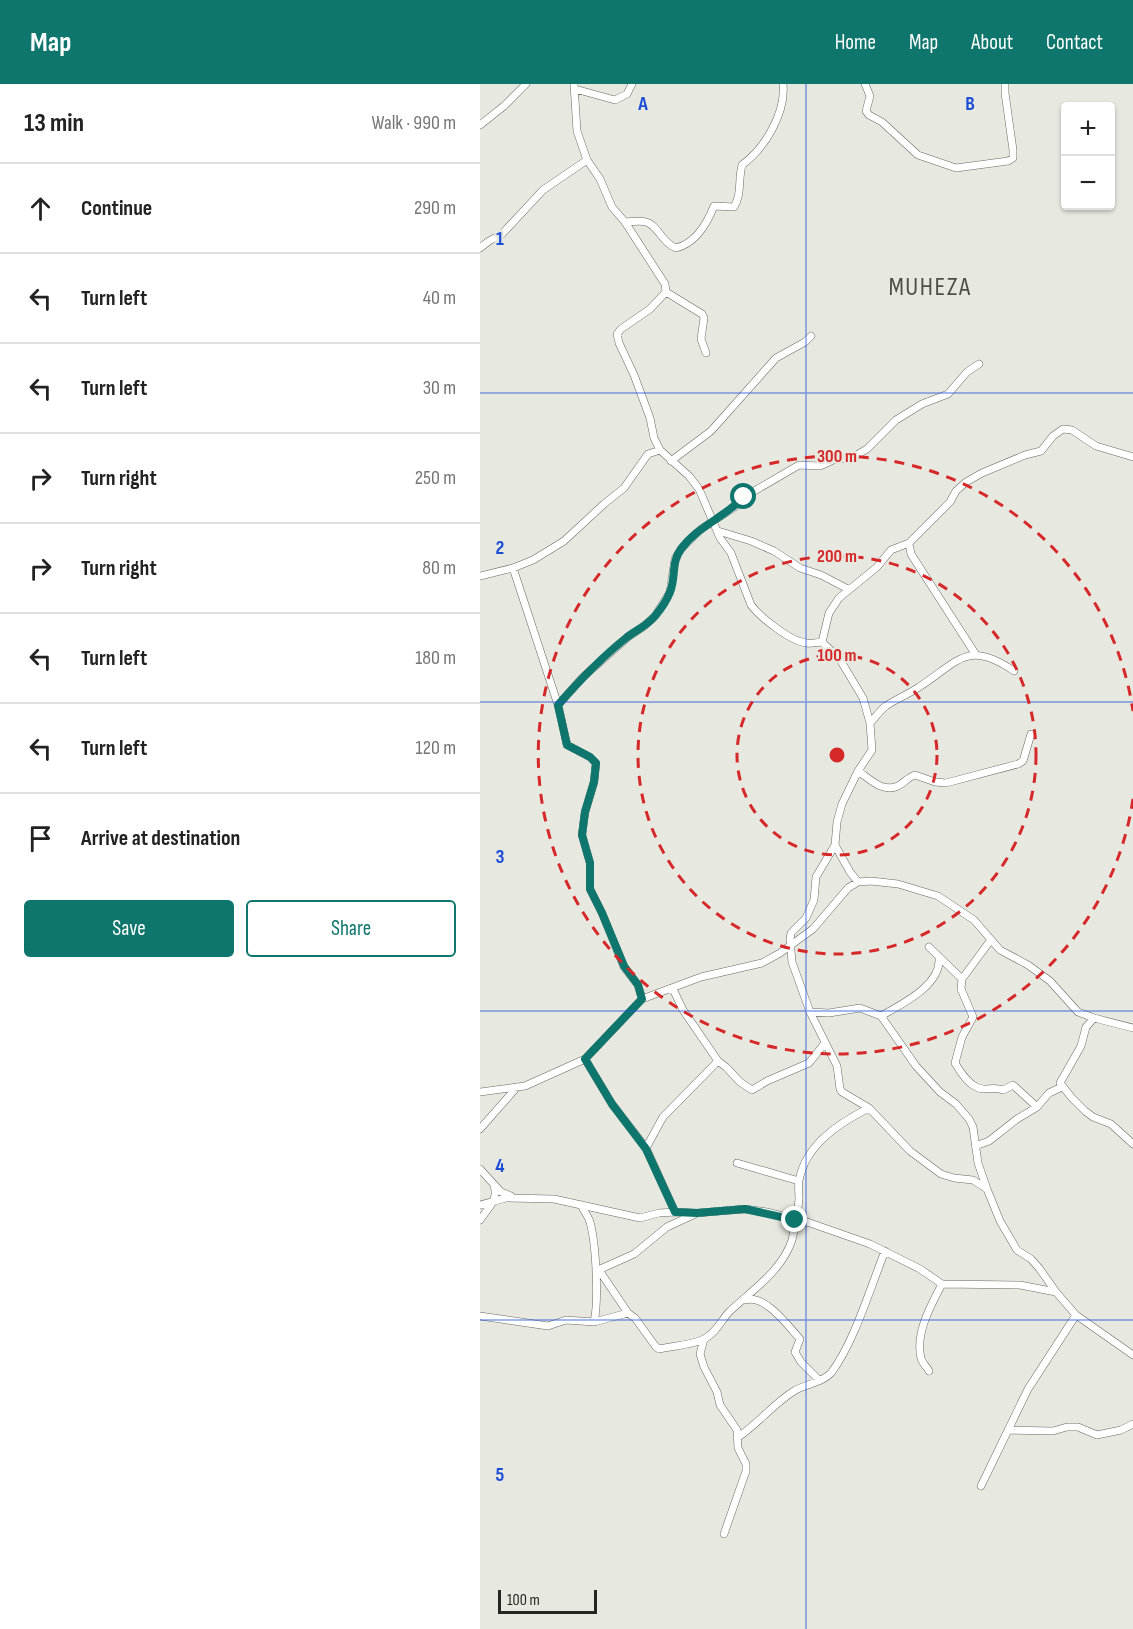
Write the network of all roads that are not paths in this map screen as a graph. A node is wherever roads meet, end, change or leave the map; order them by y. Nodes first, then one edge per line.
1 (526, 84) edge
2 (632, 84) edge
3 (783, 84) edge
4 (865, 84) edge
5 (1005, 84) edge
6 (574, 87) edge
7 (480, 125) edge
8 (587, 160) junction
9 (626, 222) junction
10 (480, 239) edge
11 (489, 241) junction
12 (480, 248) edge
13 (666, 292) junction
14 (812, 336) dead end
15 (706, 353) dead end
16 (979, 364) dead end
17 (660, 450) junction
18 (1133, 457) edge
19 (671, 461) junction
20 (713, 521) junction
21 (718, 531) junction
22 (909, 543) junction
23 (513, 568) junction
24 (480, 576) edge
25 (848, 589) junction
26 (822, 642) junction
27 (976, 655) junction
28 (1014, 670) dead end
29 (558, 705) junction
30 (870, 723) junction
31 (1031, 734) dead end
32 (858, 771) junction
33 (835, 845) junction
34 (858, 882) junction
35 (990, 941) junction
36 (790, 945) junction
37 (929, 947) dead end
38 (939, 957) junction
39 (962, 979) junction
40 (673, 989) junction
41 (642, 999) junction
42 (810, 1012) junction
43 (881, 1016) junction
44 (1094, 1018) junction
45 (1133, 1028) edge
46 (825, 1043) junction
47 (585, 1059) junction
48 (718, 1061) junction
49 (517, 1087) junction
50 (1062, 1087) junction
51 (480, 1092) edge
52 (1037, 1107) junction
53 (869, 1108) junction
54 (480, 1129) edge
55 (1133, 1144) edge
56 (975, 1146) junction
57 (646, 1149) junction
58 (737, 1163) dead end
59 (480, 1169) edge
60 (983, 1177) junction
61 (973, 1180) junction
62 (799, 1181) junction
63 (494, 1185) junction
64 (987, 1189) junction
65 (516, 1198) junction
66 (494, 1201) junction
67 (480, 1204) edge
68 (581, 1205) junction
69 (675, 1212) junction
70 (697, 1213) junction
71 (480, 1220) edge
72 (795, 1220) junction
73 (885, 1251) junction
74 (597, 1271) junction
75 (942, 1284) junction
76 (1056, 1292) junction
77 (743, 1301) junction
78 (628, 1313) junction
79 (1076, 1315) junction
80 (480, 1316) edge
81 (594, 1322) junction
82 (704, 1339) junction
83 (1133, 1355) edge
84 (929, 1371) dead end
85 (819, 1380) junction
86 (1133, 1424) edge
87 (1008, 1430) junction
88 (737, 1438) junction
89 (981, 1486) dead end
90 (724, 1534) dead end

1 - 7 street
2 - 6 street
3 - 9 street
4 - 5 street
6 - 8 street
8 - 9 street
8 - 11 street
9 - 13 street
10 - 11 street
11 - 12 street
13 - 15 street
13 - 17 street
14 - 19 street
16 - 20 street
17 - 19 street
17 - 23 street
18 - 22 street
19 - 20 street
20 - 21 street
20 - 29 street
21 - 25 street
21 - 26 street
22 - 25 street
22 - 27 street
23 - 24 street
23 - 29 street
25 - 26 street
26 - 30 street
27 - 28 street
27 - 30 street
29 - 41 street
30 - 32 street
31 - 32 street
32 - 33 street
33 - 34 street
33 - 36 street
34 - 35 street
34 - 36 street
35 - 39 street
35 - 44 street
36 - 40 street
36 - 42 street
37 - 38 street
38 - 39 street
38 - 43 street
39 - 52 street
40 - 41 street
40 - 48 street
41 - 47 street
42 - 43 street
42 - 46 street
43 - 56 street
44 - 45 street
44 - 50 street
46 - 48 street
46 - 53 street
47 - 49 street
47 - 57 street
48 - 57 street
49 - 51 street
49 - 54 street
50 - 52 street
50 - 55 street
52 - 56 street
53 - 61 street
53 - 62 street
56 - 60 street
57 - 69 street
58 - 62 street
59 - 63 street
60 - 61 street
60 - 64 street
61 - 64 street
62 - 72 street
63 - 65 street
63 - 66 street
64 - 76 street
65 - 66 street
65 - 68 street
66 - 67 street
66 - 71 street
68 - 69 street
68 - 74 street
69 - 70 street
70 - 72 street
70 - 74 street
72 - 73 street
72 - 77 street
73 - 75 street
73 - 85 street
74 - 78 street
74 - 81 street
75 - 76 street
75 - 84 street
76 - 79 street
77 - 82 street
77 - 85 street
78 - 81 street
78 - 82 street
79 - 83 street
79 - 87 street
80 - 81 street
82 - 88 street
85 - 88 street
86 - 87 street
87 - 89 street
88 - 90 street

